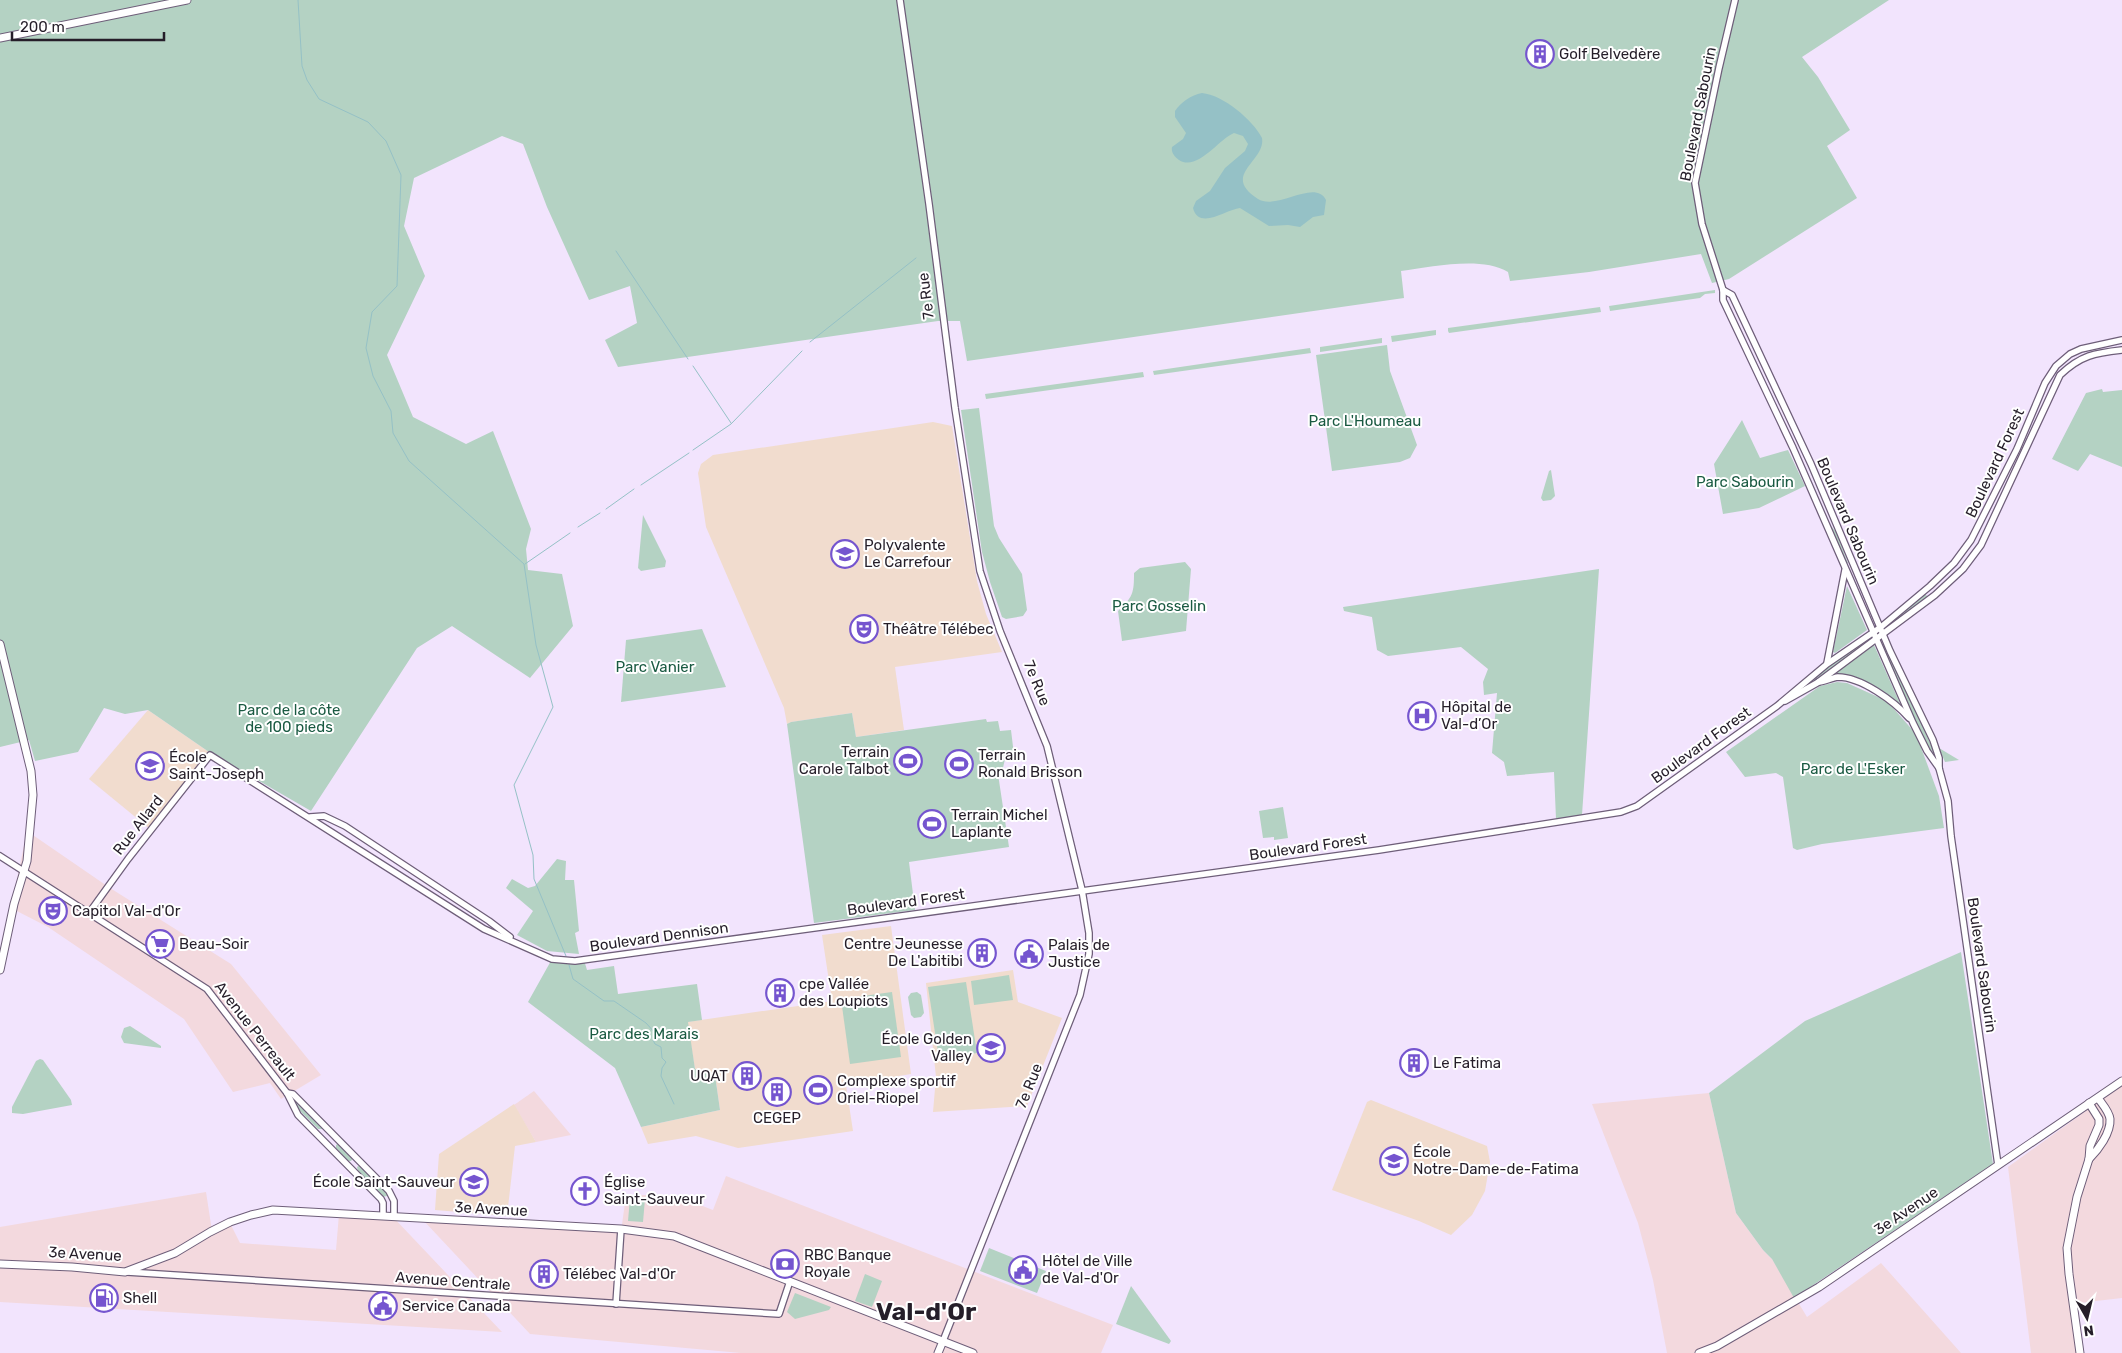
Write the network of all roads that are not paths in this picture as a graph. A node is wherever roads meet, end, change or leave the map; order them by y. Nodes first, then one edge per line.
1 (187, 0) edge
2 (900, 0) edge
3 (1735, 0) edge
4 (0, 38) edge
5 (1723, 290) junction
6 (2122, 340) edge
7 (2122, 350) edge
8 (1845, 570) junction
9 (1881, 627) junction
10 (1874, 632) junction
11 (1883, 634) junction
12 (1876, 639) junction
13 (0, 644) edge
14 (1826, 664) junction
15 (1817, 683) junction
16 (1777, 706) junction
17 (1913, 723) junction
18 (210, 755) joint
19 (1939, 768) junction
20 (310, 817) junction
21 (0, 856) edge
22 (24, 871) junction
23 (1082, 890) junction
24 (89, 913) junction
25 (810, 928) joint
26 (516, 942) junction
27 (0, 970) edge
28 (2122, 1081) edge
29 (287, 1093) junction
30 (2098, 1098) junction
31 (2089, 1103) junction
32 (2089, 1159) junction
33 (1998, 1165) junction
34 (383, 1216) junction
35 (394, 1217) junction
36 (621, 1229) junction
37 (0, 1264) edge
38 (125, 1272) junction
39 (790, 1281) junction
40 (616, 1304) junction
41 (943, 1341) junction
42 (938, 1353) edge
43 (973, 1353) edge
44 (1699, 1353) edge
45 (2080, 1353) edge

1 - 4 main road
2 - 23 street, 7e Rue
3 - 5 street, Boulevard Sabourin
5 - 8 street, Boulevard Sabourin
5 - 9 street, Boulevard Sabourin
6 - 9 street, Boulevard Forest
7 - 11 street, Boulevard Forest
8 - 10 street, Boulevard Sabourin
8 - 14 street
9 - 10 street, Boulevard Forest
9 - 11 street, Boulevard Sabourin
10 - 12 street, Boulevard Sabourin
10 - 14 street, Boulevard Forest
11 - 12 street, Boulevard Forest
11 - 19 street, Boulevard Sabourin
12 - 15 street, Boulevard Forest
12 - 17 street, Boulevard Sabourin
13 - 22 main road
14 - 16 street, Boulevard Forest
15 - 16 street, Boulevard Forest
15 - 17 street
16 - 23 street, Boulevard Forest
17 - 19 street, Boulevard Sabourin
18 - 20 street, Boulevard Dennison
18 - 24 street, Rue Allard
19 - 33 street, Boulevard Sabourin
20 - 26 street, Boulevard Dennison
20 - 26 street, Boulevard Dennison
21 - 22 street, Avenue Perreault
22 - 24 street, Avenue Perreault
22 - 27 main road
23 - 25 street, Boulevard Forest
23 - 41 street, 7e Rue
24 - 29 street, Avenue Perreault
25 - 26 street, Boulevard Dennison
28 - 30 main road, 3e Avenue
29 - 34 street
29 - 35 street
30 - 31 main road, 3e Avenue
30 - 32 main road
31 - 32 main road
31 - 33 main road, 3e Avenue
32 - 45 main road
33 - 44 main road, 3e Avenue
34 - 35 main road, 3e Avenue
34 - 38 main road, 3e Avenue
35 - 36 main road, 3e Avenue
36 - 39 main road, 3e Avenue
36 - 40 street
37 - 38 main road, 3e Avenue
38 - 40 street, Avenue Centrale
39 - 40 street, Avenue Centrale
39 - 41 main road, 3e Avenue
41 - 42 main road, 7e Rue
41 - 43 main road, 3e Avenue

